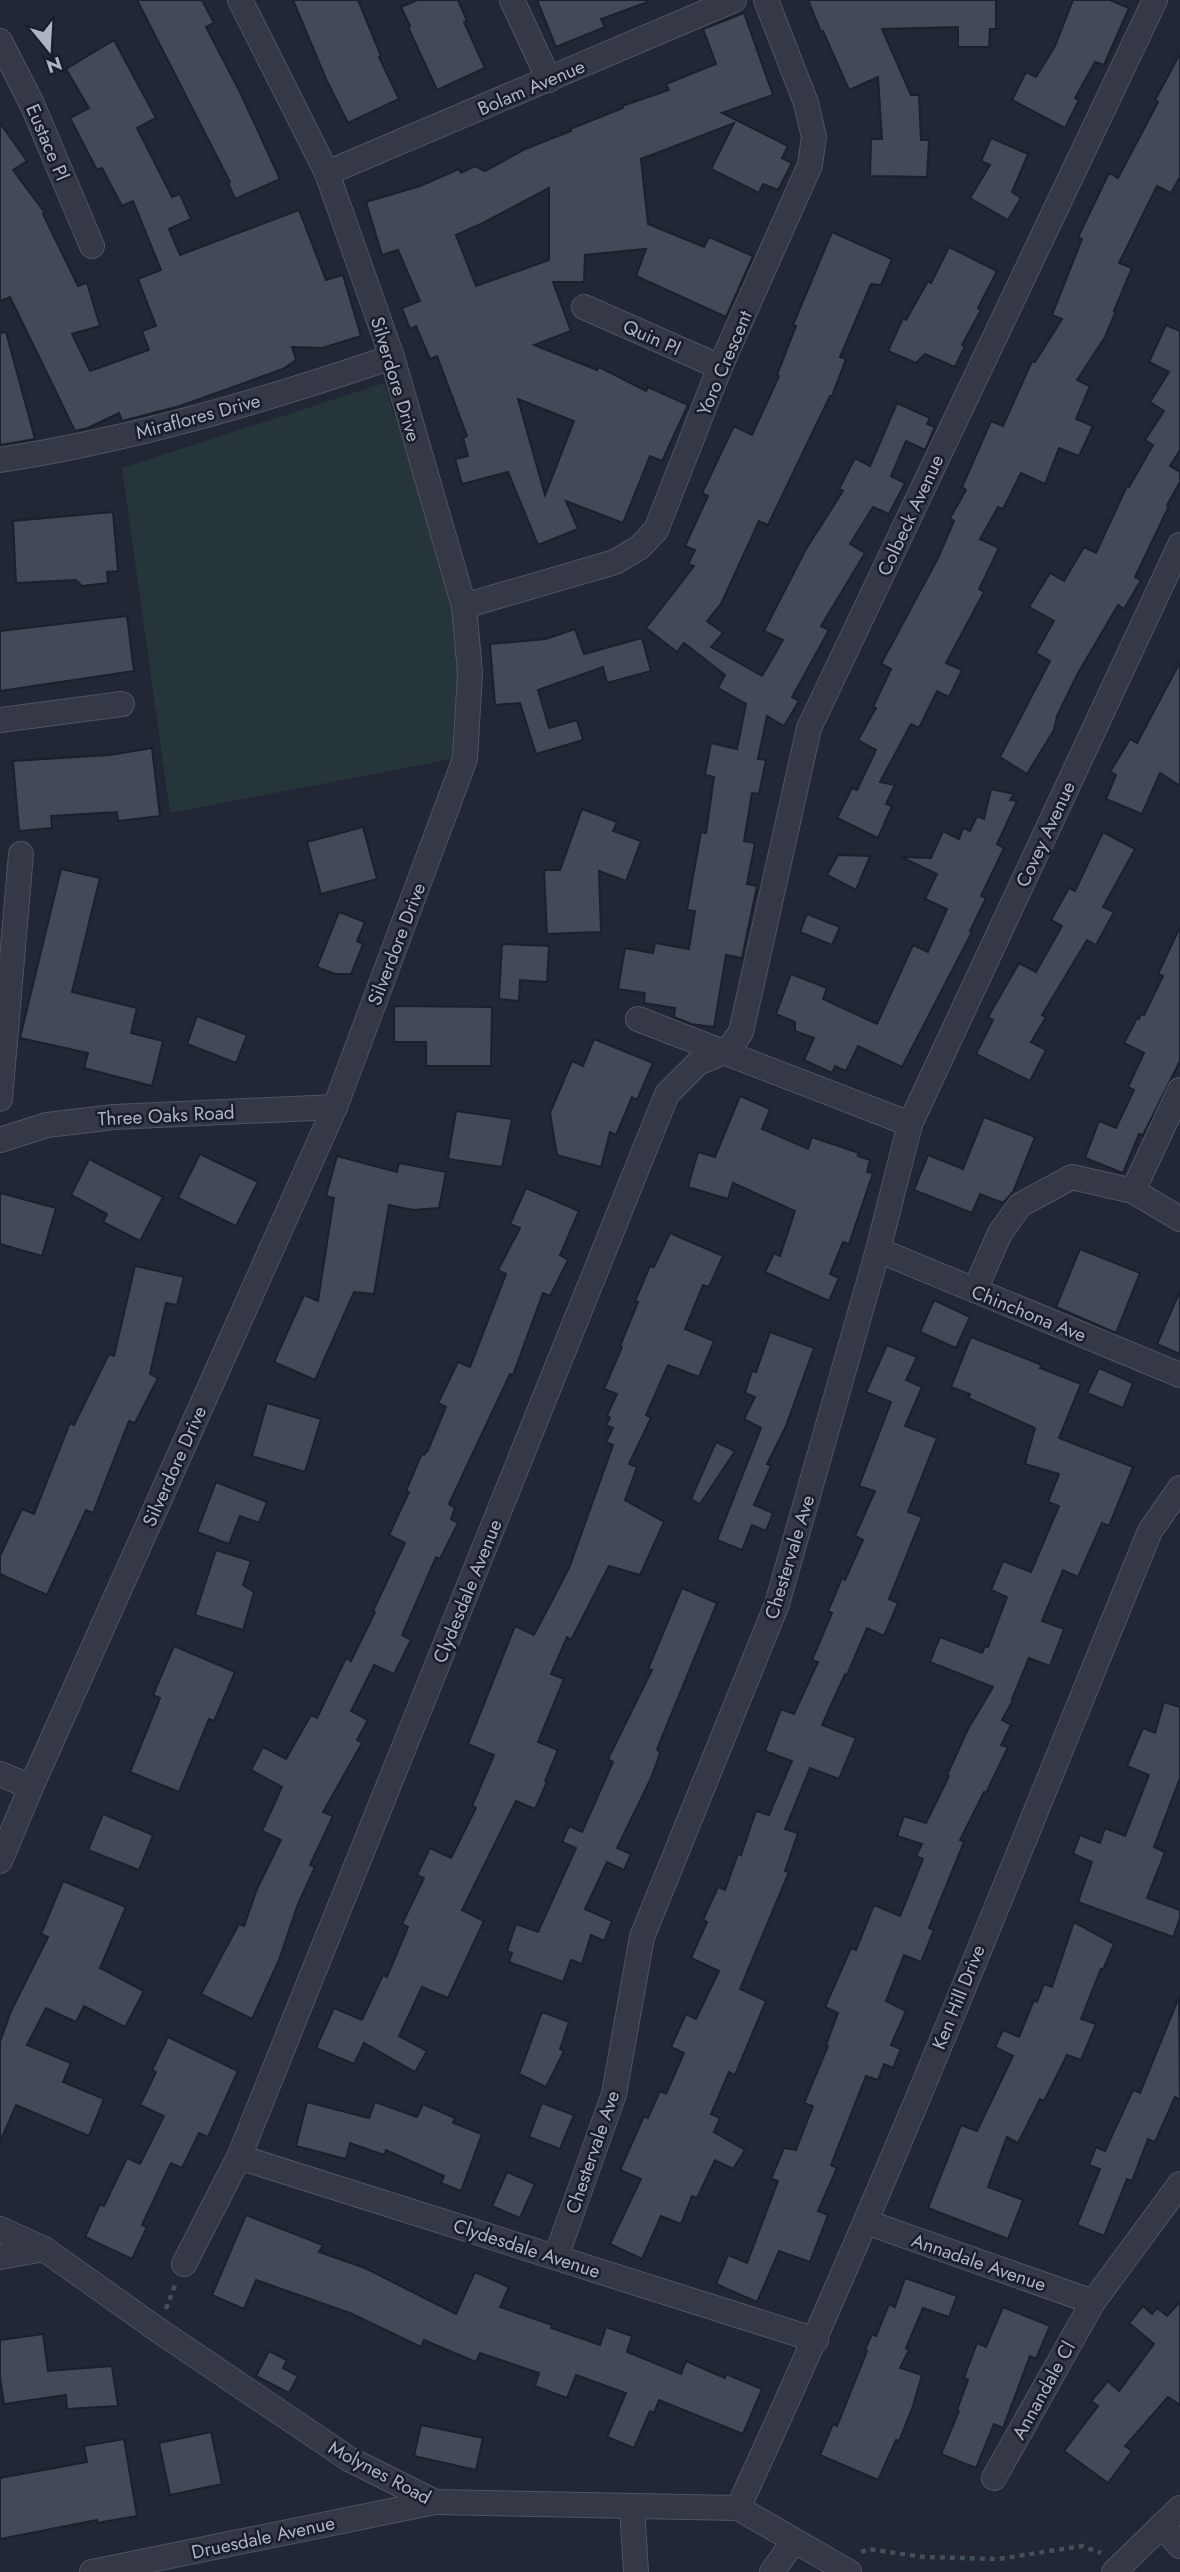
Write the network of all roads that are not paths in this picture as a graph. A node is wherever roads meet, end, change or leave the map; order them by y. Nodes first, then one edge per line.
1 (240, 0) edge
2 (512, 0) edge
3 (734, 0) edge
4 (766, 0) edge
5 (1155, 0) edge
6 (0, 41) edge
7 (549, 80) junction
8 (327, 173) junction
9 (92, 246) dead end
10 (584, 307) dead end
11 (391, 357) junction
12 (720, 367) junction
13 (0, 460) edge
14 (1180, 544) edge
15 (464, 606) junction
16 (122, 704) dead end
17 (0, 720) edge
18 (21, 854) dead end
19 (638, 1019) dead end
20 (727, 1051) junction
21 (1180, 1090) edge
22 (0, 1098) edge
23 (335, 1107) junction
24 (910, 1124) junction
25 (0, 1140) edge
26 (1133, 1191) junction
27 (1180, 1219) edge
28 (878, 1250) junction
29 (975, 1290) junction
30 (1180, 1375) edge
31 (1180, 1488) edge
32 (0, 1774) edge
33 (31, 1787) junction
34 (0, 1861) edge
35 (239, 2157) junction
36 (1180, 2184) edge
37 (866, 2222) junction
38 (0, 2229) edge
39 (44, 2249) junction
40 (0, 2257) edge
41 (556, 2257) junction
42 (184, 2264) road end
43 (1093, 2302) junction
44 (816, 2340) junction
45 (993, 2478) dead end
46 (435, 2502) junction
47 (632, 2506) junction
48 (738, 2508) junction
49 (1180, 2508) edge
50 (1162, 2525) junction
51 (794, 2541) junction
52 (1180, 2546) edge
53 (839, 2566) edge
54 (1120, 2566) edge
55 (92, 2572) edge
56 (636, 2572) edge
57 (772, 2572) edge

1 - 8 street, Silverdore Drive
2 - 7 street
3 - 7 street, Bolam Avenue
4 - 12 street, Yoro Crescent
5 - 20 street, Colbeck Avenue
6 - 9 street, Eustace Pl
7 - 8 street, Bolam Avenue
8 - 11 street, Silverdore Drive
10 - 12 street, Quin Pl
11 - 13 street, Miraflores Drive
11 - 15 street, Silverdore Drive
12 - 15 street, Yoro Crescent
14 - 24 street, Covey Avenue
15 - 23 street, Silverdore Drive
16 - 17 street
18 - 22 street
19 - 20 street
20 - 24 street
20 - 35 street, Clydesdale Avenue
21 - 26 street
23 - 25 street, Three Oaks Road
23 - 33 street, Silverdore Drive
24 - 28 street, Chestervale Ave
26 - 27 street
26 - 29 street
28 - 29 street, Chinchona Ave
28 - 41 street, Chestervale Ave
29 - 30 street, Chinchona Ave
31 - 37 street, Ken Hill Drive
32 - 33 street
33 - 34 street, Silverdore Drive
35 - 41 street, Clydesdale Avenue
35 - 42 street, Clydesdale Avenue
36 - 43 street, Annandale Cl
37 - 43 street, Annadale Avenue
37 - 44 street, Ken Hill Drive
38 - 39 street, Molynes Road
39 - 40 street
39 - 46 street, Molynes Road
41 - 44 street, Clydesdale Avenue
43 - 45 street, Annandale Cl
44 - 48 street, Ken Hill Drive
46 - 47 street, Molynes Road
46 - 55 street, Druesdale Avenue
47 - 48 street, Molynes Road
47 - 56 street
48 - 51 street, Molynes Road
49 - 50 street
50 - 52 street
50 - 54 street
51 - 53 street, Molynes Road
51 - 57 street

